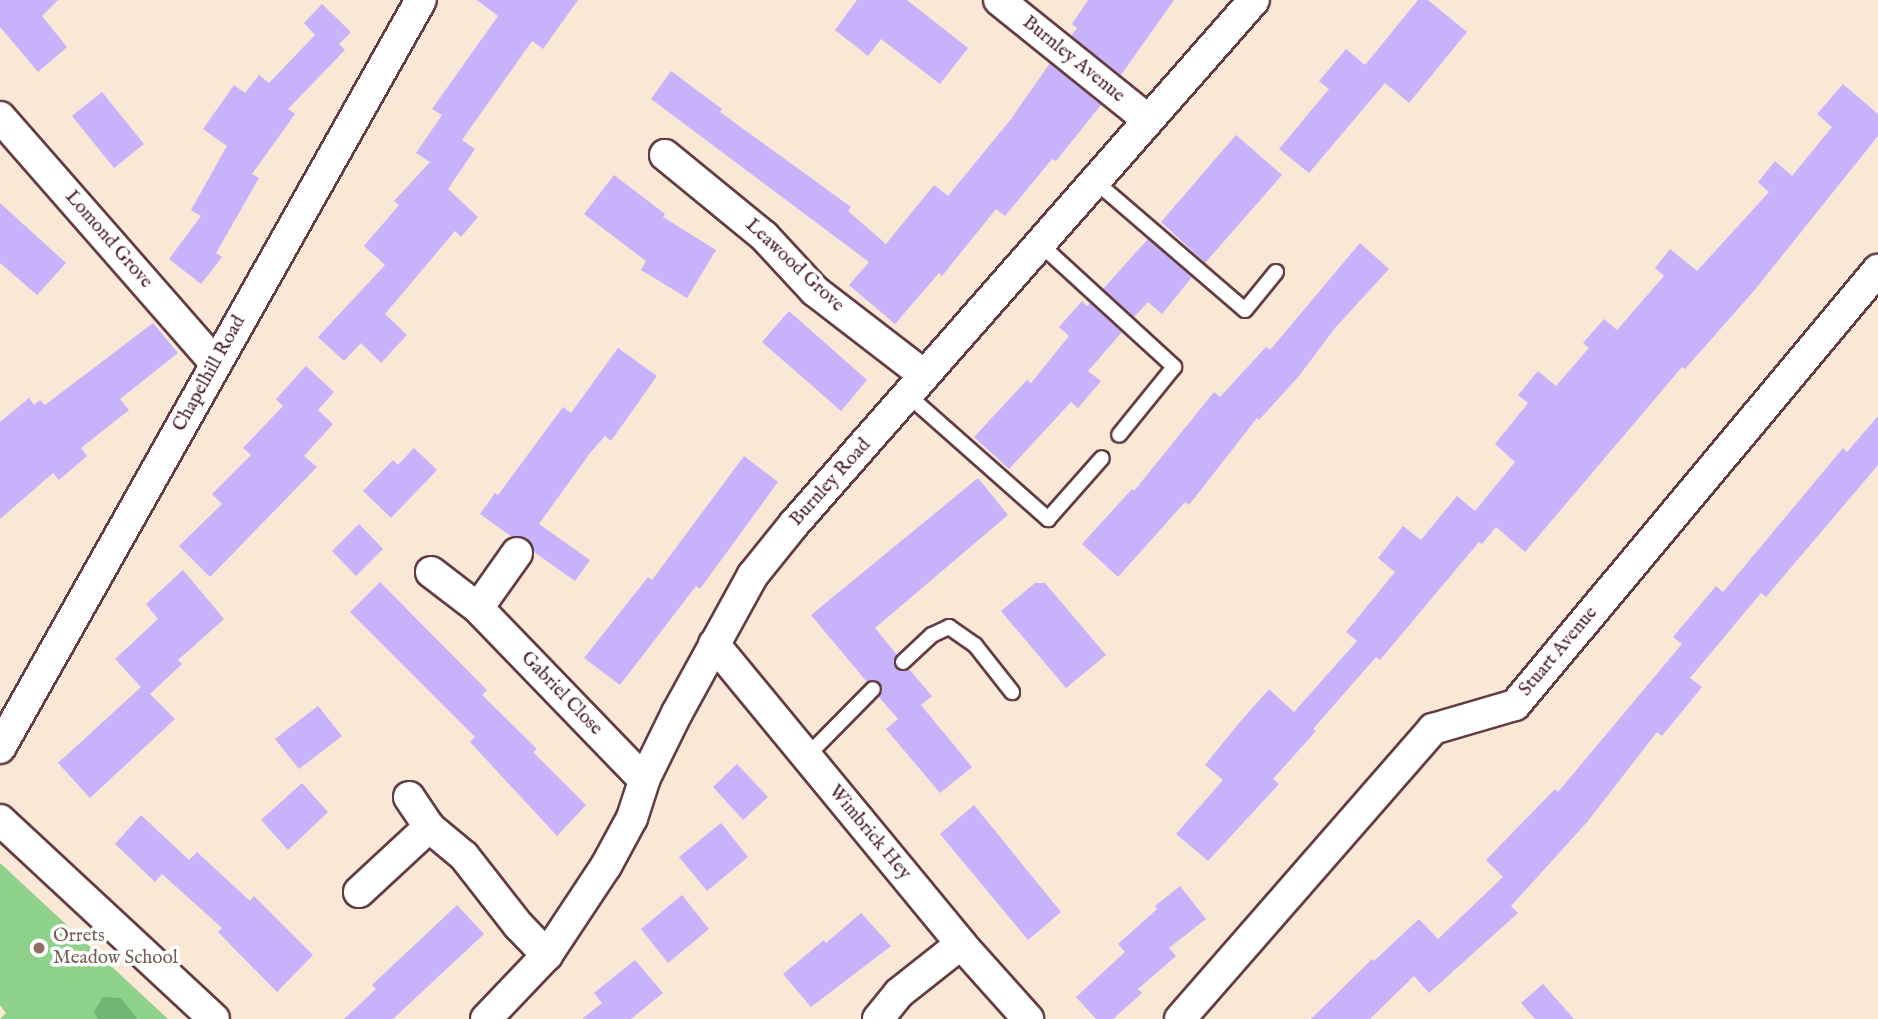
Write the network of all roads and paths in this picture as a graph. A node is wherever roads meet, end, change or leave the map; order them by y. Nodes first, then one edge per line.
1 (421, 0) edge
2 (999, 0) edge
3 (1254, 0) edge
4 (0, 117) edge
5 (1147, 119) junction
6 (665, 155) dead end
7 (1096, 183) junction
8 (1040, 244) junction
9 (1878, 270) edge
10 (1276, 272) dead end
11 (215, 363) junction
12 (916, 386) junction
13 (1119, 435) dead end
14 (1102, 458) dead end
15 (517, 553) dead end
16 (431, 572) dead end
17 (478, 608) junction
18 (714, 644) junction
19 (903, 663) dead end
20 (873, 689) dead end
21 (1012, 692) dead end
22 (0, 748) edge
23 (806, 757) junction
24 (644, 780) junction
25 (409, 797) dead end
26 (0, 820) edge
27 (429, 827) junction
28 (359, 892) dead end
29 (961, 944) junction
30 (547, 955) junction
31 (215, 1019) edge
32 (486, 1019) edge
33 (878, 1019) edge
34 (1028, 1019) edge
35 (1180, 1019) edge

1 - 11 street, Chapelhill Road
2 - 5 street, Burnley Avenue
3 - 5 street, Burnley Road
4 - 11 street, Lomond Grove
5 - 7 street, Burnley Road
6 - 12 street, Leawood Grove
7 - 8 street, Burnley Road
7 - 10 lane
8 - 12 street, Burnley Road
8 - 13 lane
9 - 35 street, Stuart Avenue
11 - 22 street, Chapelhill Road
12 - 14 lane
12 - 18 street, Burnley Road
15 - 17 street
16 - 17 street, Gabriel Close
17 - 24 street, Gabriel Close
18 - 23 street, Wimbrick Hey
18 - 24 street, Burnley Road
19 - 21 lane
20 - 23 lane
23 - 29 street, Wimbrick Hey
24 - 30 street, Burnley Road
25 - 27 street
26 - 31 street
27 - 28 street
27 - 30 street
29 - 33 street
29 - 34 street, Wimbrick Hey
30 - 32 street, Burnley Road

